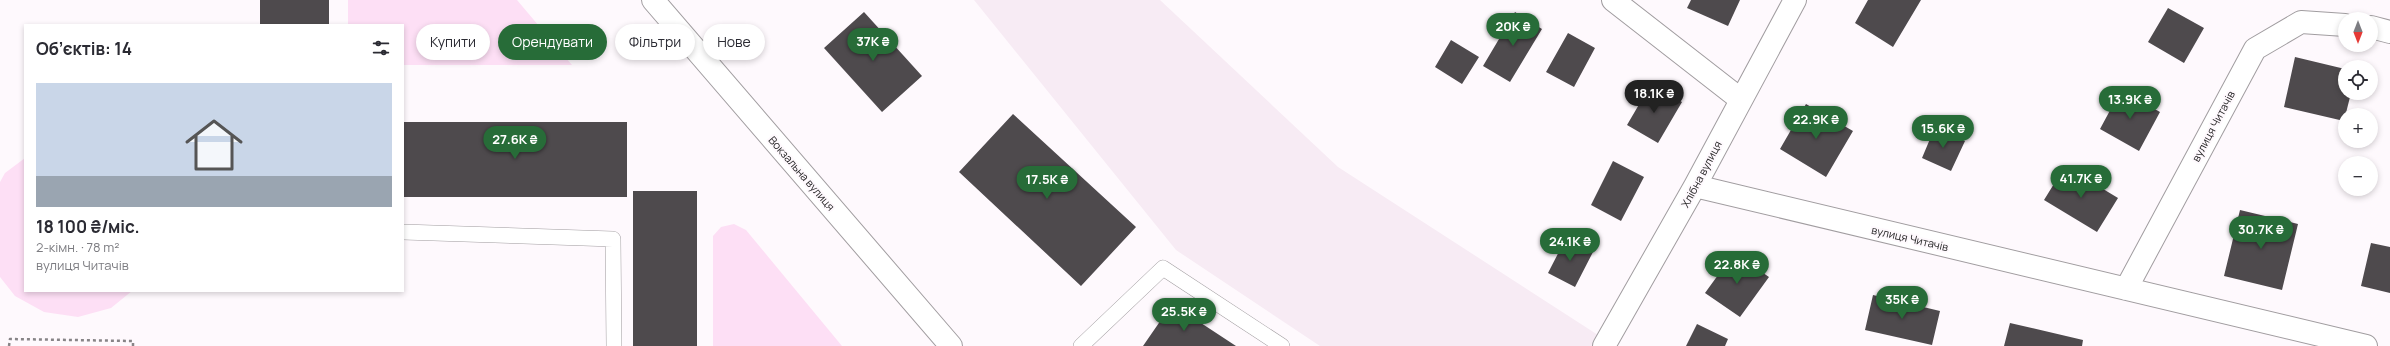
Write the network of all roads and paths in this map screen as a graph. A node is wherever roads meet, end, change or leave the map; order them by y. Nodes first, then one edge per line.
1 (653, 0) edge
2 (1613, 0) edge
3 (1795, 0) edge
4 (2338, 25) edge
5 (2378, 29) edge
6 (2390, 32) edge
7 (1740, 99) junction
8 (1695, 186) junction
9 (404, 232) edge
10 (2126, 289) junction
11 (10, 346) edge
12 (133, 346) edge
13 (614, 346) edge
14 (951, 346) edge
15 (1081, 346) edge
16 (1282, 346) edge
17 (1604, 346) edge
18 (2366, 346) edge

1 - 14 street, Вокзальна вулиця
2 - 7 street
3 - 7 street, Хлібна вулиця
4 - 10 street, вулиця Читачів
5 - 6 street
7 - 8 street, Хлібна вулиця
8 - 10 street, вулиця Читачів
8 - 17 street, Хлібна вулиця
9 - 13 lane
10 - 18 street, вулиця Читачів
11 - 12 path
15 - 16 lane

